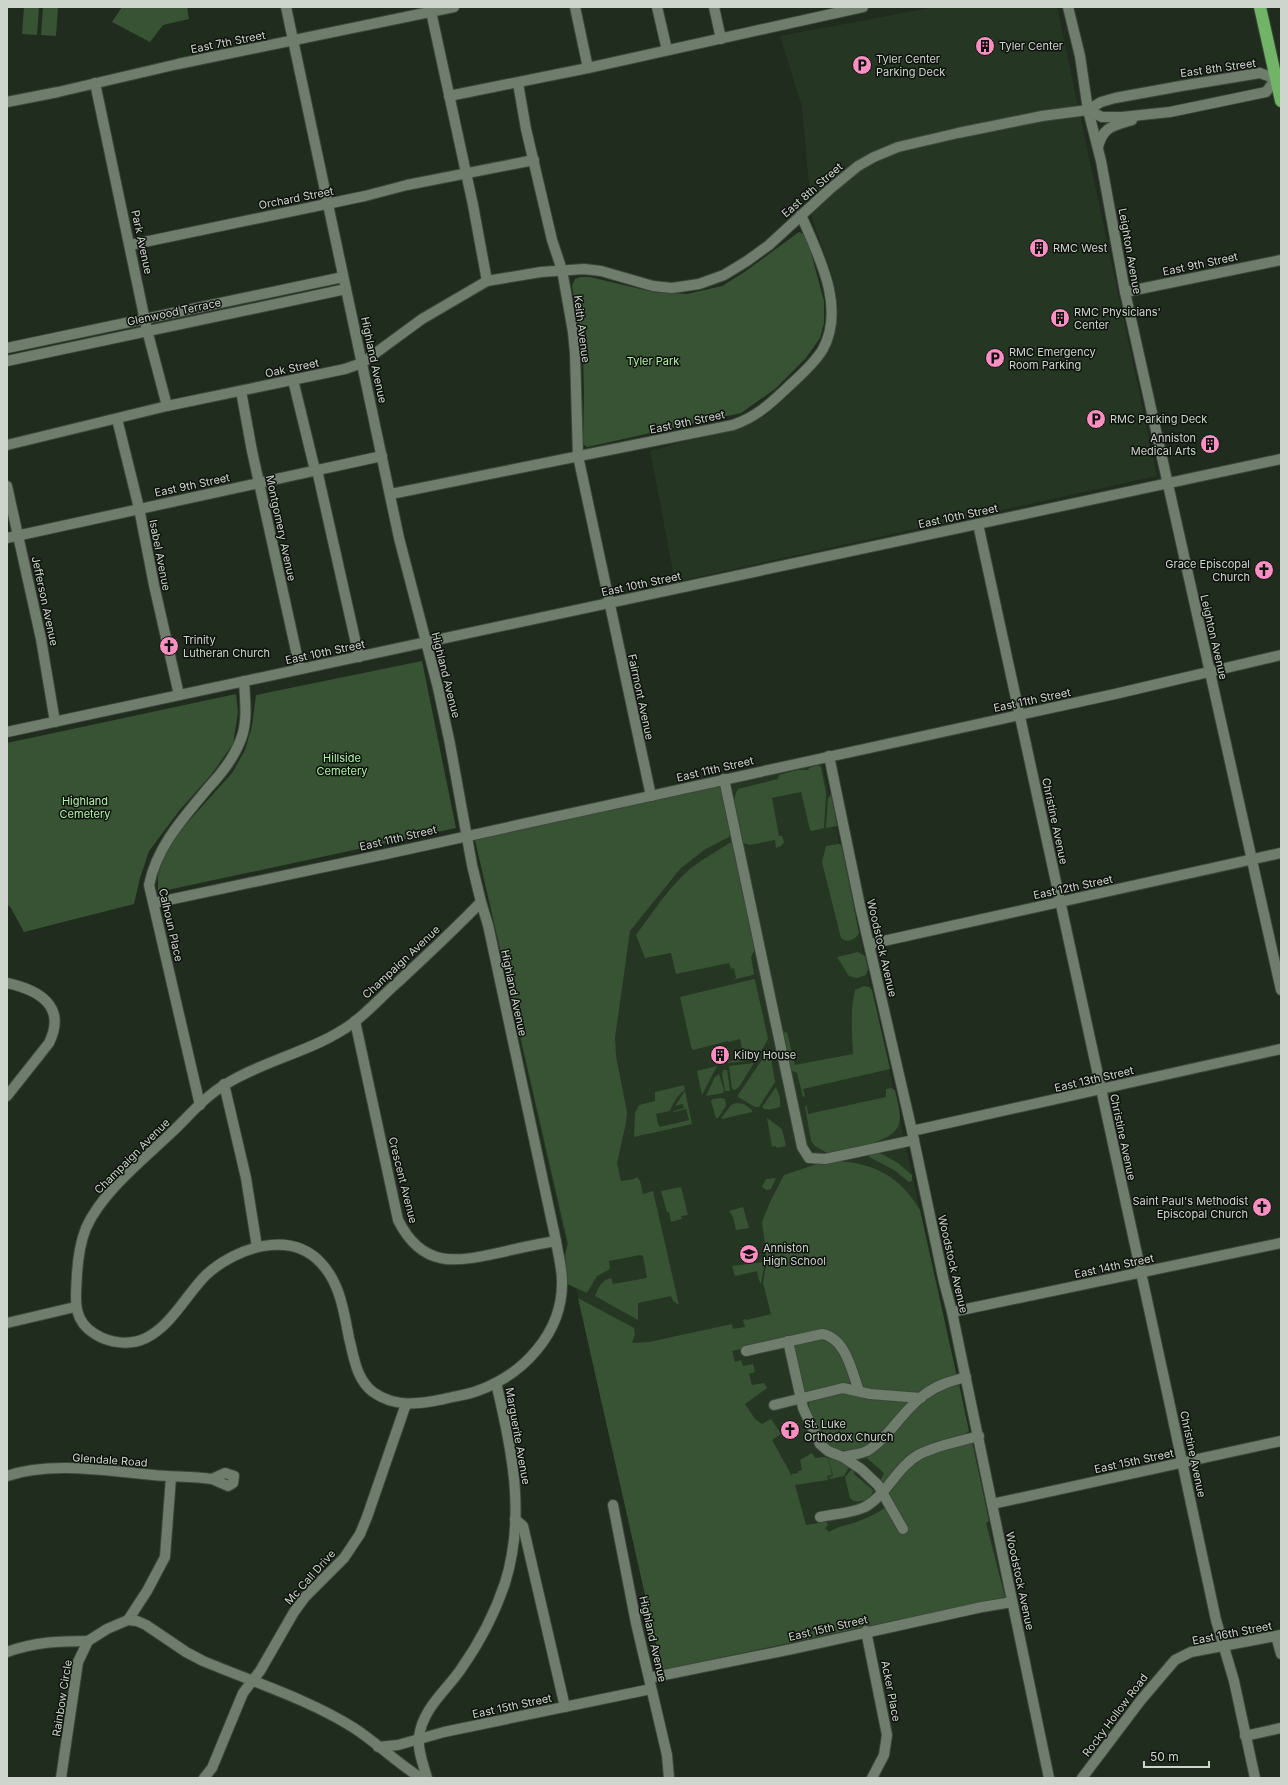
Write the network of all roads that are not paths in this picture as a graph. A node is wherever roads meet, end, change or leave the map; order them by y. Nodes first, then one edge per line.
1 (286, 7) edge
2 (454, 7) edge
3 (575, 7) edge
4 (657, 7) edge
5 (714, 7) edge
6 (863, 7) edge
7 (1068, 7) edge
8 (1260, 7) edge
9 (430, 9) edge
10 (721, 39) junction
11 (294, 41) junction
12 (667, 50) junction
13 (588, 68) junction
14 (1276, 79) junction
15 (95, 83) junction
16 (518, 83) junction
17 (449, 96) junction
18 (1281, 101) edge
19 (7, 102) edge
20 (1088, 110) junction
21 (1152, 113) junction
22 (1098, 147) junction
23 (534, 160) junction
24 (465, 174) junction
25 (328, 204) junction
26 (802, 215) junction
27 (130, 245) junction
28 (1281, 260) edge
29 (562, 270) junction
30 (343, 276) junction
31 (487, 281) junction
32 (346, 288) junction
33 (1125, 292) junction
34 (253, 296) junction
35 (256, 308) junction
36 (145, 318) junction
37 (147, 330) junction
38 (81, 332) junction
39 (84, 344) junction
40 (7, 348) edge
41 (7, 361) edge
42 (362, 363) junction
43 (293, 380) junction
44 (241, 391) junction
45 (167, 406) junction
46 (117, 419) junction
47 (7, 445) edge
48 (382, 456) junction
49 (578, 456) junction
50 (1281, 459) edge
51 (317, 470) junction
52 (260, 483) junction
53 (1167, 484) junction
54 (7, 486) edge
55 (390, 494) junction
56 (139, 508) junction
57 (978, 524) junction
58 (18, 536) junction
59 (7, 538) edge
60 (608, 603) junction
61 (426, 642) junction
62 (1281, 655) edge
63 (359, 657) junction
64 (300, 669) junction
65 (1209, 672) junction
66 (244, 681) junction
67 (179, 695) junction
68 (1019, 714) junction
69 (55, 722) junction
70 (7, 732) edge
71 (829, 756) junction
72 (724, 779) junction
73 (651, 796) junction
74 (468, 835) junction
75 (1281, 853) edge
76 (1252, 859) junction
77 (481, 902) junction
78 (1060, 902) junction
79 (154, 903) junction
80 (870, 944) junction
81 (7, 983) edge
82 (1281, 990) edge
83 (355, 1021) junction
84 (1281, 1049) edge
85 (224, 1084) junction
86 (1100, 1090) junction
87 (7, 1096) edge
88 (200, 1105) junction
89 (913, 1136) junction
90 (556, 1241) junction
91 (1281, 1243) edge
92 (257, 1247) junction
93 (1140, 1272) junction
94 (75, 1307) junction
95 (952, 1312) junction
96 (7, 1323) edge
97 (788, 1341) junction
98 (746, 1351) dead end
99 (966, 1377) junction
100 (496, 1383) junction
101 (860, 1391) junction
102 (800, 1398) junction
103 (920, 1398) junction
104 (406, 1404) junction
105 (774, 1405) dead end
106 (979, 1436) junction
107 (1281, 1441) edge
108 (843, 1457) junction
109 (1181, 1463) junction
110 (7, 1476) edge
111 (171, 1477) junction
112 (212, 1479) dead end
113 (882, 1492) junction
114 (992, 1504) junction
115 (614, 1505) dead end
116 (820, 1517) dead end
117 (515, 1519) junction
118 (902, 1529) dead end
119 (1012, 1602) junction
120 (128, 1620) junction
121 (866, 1631) junction
122 (1279, 1635) edge
123 (88, 1641) junction
124 (1224, 1646) junction
125 (7, 1652) edge
126 (1281, 1654) edge
127 (1167, 1667) joint
128 (649, 1678) junction
129 (252, 1681) junction
130 (651, 1689) junction
131 (565, 1707) junction
132 (1281, 1728) edge
133 (1245, 1736) junction
134 (418, 1738) junction
135 (378, 1747) junction
136 (62, 1778) edge
137 (204, 1778) edge
138 (421, 1778) edge
139 (427, 1778) edge
140 (670, 1778) edge
141 (872, 1778) edge
142 (1049, 1778) edge
143 (1082, 1778) edge
144 (1255, 1778) edge

1 - 11 street, Highland Avenue
2 - 9 street, East 7th Street
3 - 13 street
4 - 12 street
5 - 10 street
6 - 10 street
7 - 20 street, Leighton Avenue
8 - 14 highway
9 - 11 street, East 7th Street
9 - 17 street
10 - 12 street
11 - 15 street, East 7th Street
11 - 25 street, Highland Avenue
12 - 13 street
13 - 16 street
14 - 18 highway
14 - 20 street, East 8th Street
14 - 21 street, East 8th Street
15 - 19 street, East 7th Street
15 - 27 street, Park Avenue
16 - 17 street
16 - 23 street, Keith Avenue
17 - 24 street
20 - 21 street, East 8th Street
20 - 22 street, Leighton Avenue
20 - 26 street, East 8th Street
21 - 22 street
22 - 33 street, Leighton Avenue
23 - 24 street, Orchard Street
23 - 29 street, Keith Avenue
24 - 25 street, Orchard Street
24 - 31 street
25 - 27 street, Orchard Street
25 - 30 street, Highland Avenue
26 - 29 street, East 8th Street
26 - 49 street, East 9th Street
27 - 36 street, Park Avenue
28 - 33 street, East 9th Street
29 - 31 street, Oak Street
29 - 49 street, Keith Avenue
30 - 32 street, Highland Avenue
30 - 34 street, Glenwood Terrace
31 - 42 street, Oak Street
32 - 35 street, Glenwood Terrace
32 - 42 street, Highland Avenue
33 - 53 street, Leighton Avenue
34 - 35 street
34 - 36 street, Glenwood Terrace
35 - 37 street, Glenwood Terrace
36 - 37 street, Park Avenue
36 - 38 street, Glenwood Terrace
37 - 39 street, Glenwood Terrace
37 - 45 street, Park Avenue
38 - 39 street
38 - 40 street, Glenwood Terrace
39 - 41 street, Glenwood Terrace
42 - 43 street, Oak Street
42 - 48 street, Highland Avenue
43 - 44 street, Oak Street
43 - 51 street
44 - 45 street, Oak Street
44 - 52 street, Montgomery Avenue
45 - 46 street, Oak Street
46 - 47 street, Oak Street
46 - 56 street, Isabel Avenue
48 - 51 street, East 9th Street
48 - 55 street, Highland Avenue
49 - 55 street, East 9th Street
49 - 60 street, Keith Avenue
50 - 53 street, East 10th Street
51 - 52 street, East 9th Street
51 - 63 street
52 - 56 street, East 9th Street
52 - 64 street, Montgomery Avenue
53 - 57 street, East 10th Street
53 - 65 street, Leighton Avenue
54 - 58 street, Jefferson Avenue
55 - 61 street, Highland Avenue
56 - 58 street, East 9th Street
56 - 67 street, Isabel Avenue
57 - 60 street, East 10th Street
57 - 68 street, Christine Avenue
58 - 59 street, East 9th Street
58 - 69 street, Jefferson Avenue
60 - 61 street, East 10th Street
60 - 73 street, Fairmont Avenue
61 - 63 street, East 10th Street
61 - 74 street, Highland Avenue
62 - 65 street, East 11th Street
63 - 64 street, East 10th Street
64 - 66 street, East 10th Street
65 - 68 street, East 11th Street
65 - 76 street, Leighton Avenue
66 - 67 street, East 10th Street
66 - 79 street, Calhoun Place
67 - 69 street, East 10th Street
68 - 71 street, East 11th Street
68 - 78 street, Christine Avenue
69 - 70 street, East 10th Street
71 - 72 street, East 11th Street
71 - 80 street, Woodstock Avenue
72 - 73 street, East 11th Street
72 - 89 street, East 13th Street
73 - 74 street, East 11th Street
74 - 77 street, Highland Avenue
74 - 79 street, East 11th Street
75 - 76 street, East 12th Street
76 - 78 street, East 12th Street
76 - 82 street, Leighton Avenue
77 - 83 street, Champaign Avenue
77 - 90 street, Highland Avenue
78 - 80 street, East 12th Street
78 - 86 street, Christine Avenue
79 - 88 street, Calhoun Place
80 - 89 street, Woodstock Avenue
81 - 87 street
83 - 85 street, Champaign Avenue
83 - 90 street, Crescent Avenue
84 - 86 street, East 13th Street
85 - 88 street, Champaign Avenue
85 - 92 street
86 - 89 street, East 13th Street
86 - 93 street, Christine Avenue
88 - 94 street, Champaign Avenue
89 - 95 street, Woodstock Avenue
90 - 100 street, Highland Avenue
91 - 93 street, East 14th Street
92 - 94 street
92 - 104 street
93 - 95 street, East 14th Street
93 - 109 street, Christine Avenue
94 - 96 street
95 - 99 street, Woodstock Avenue
97 - 98 street
97 - 101 street
97 - 102 street
99 - 103 street
99 - 106 street, Woodstock Avenue
100 - 104 street
100 - 117 street, Marguerite Avenue
101 - 102 street
101 - 103 street
102 - 105 street
102 - 108 street
103 - 108 street
104 - 129 street, Mc Call Drive
106 - 113 street
106 - 114 street, Woodstock Avenue
107 - 109 street, East 15th Street
108 - 113 street
109 - 114 street, East 15th Street
109 - 124 street, Christine Avenue
110 - 111 street, Glendale Road
111 - 112 street, Glendale Road
111 - 120 street
113 - 116 street
113 - 118 street
114 - 119 street, Woodstock Avenue
115 - 128 street, Highland Avenue
117 - 131 street
117 - 134 street, Marguerite Avenue
119 - 121 street, East 15th Street
119 - 142 street, Woodstock Avenue
120 - 123 street
120 - 129 street
121 - 128 street, East 15th Street
121 - 141 street, Acker Place
122 - 124 street, East 16th Street
122 - 126 street
123 - 125 street
123 - 136 street, Rainbow Circle
124 - 127 street, East 16th Street
124 - 133 street, Christine Avenue
127 - 143 street, Rocky Hollow Road
128 - 130 street, Highland Avenue
129 - 135 street
129 - 137 street, Mc Call Drive
130 - 131 street, East 15th Street
130 - 140 street, Highland Avenue
131 - 134 street, East 15th Street
132 - 133 street
133 - 144 street, Christine Avenue
134 - 135 street, East 15th Street
134 - 139 street, Marguerite Avenue
135 - 138 street

